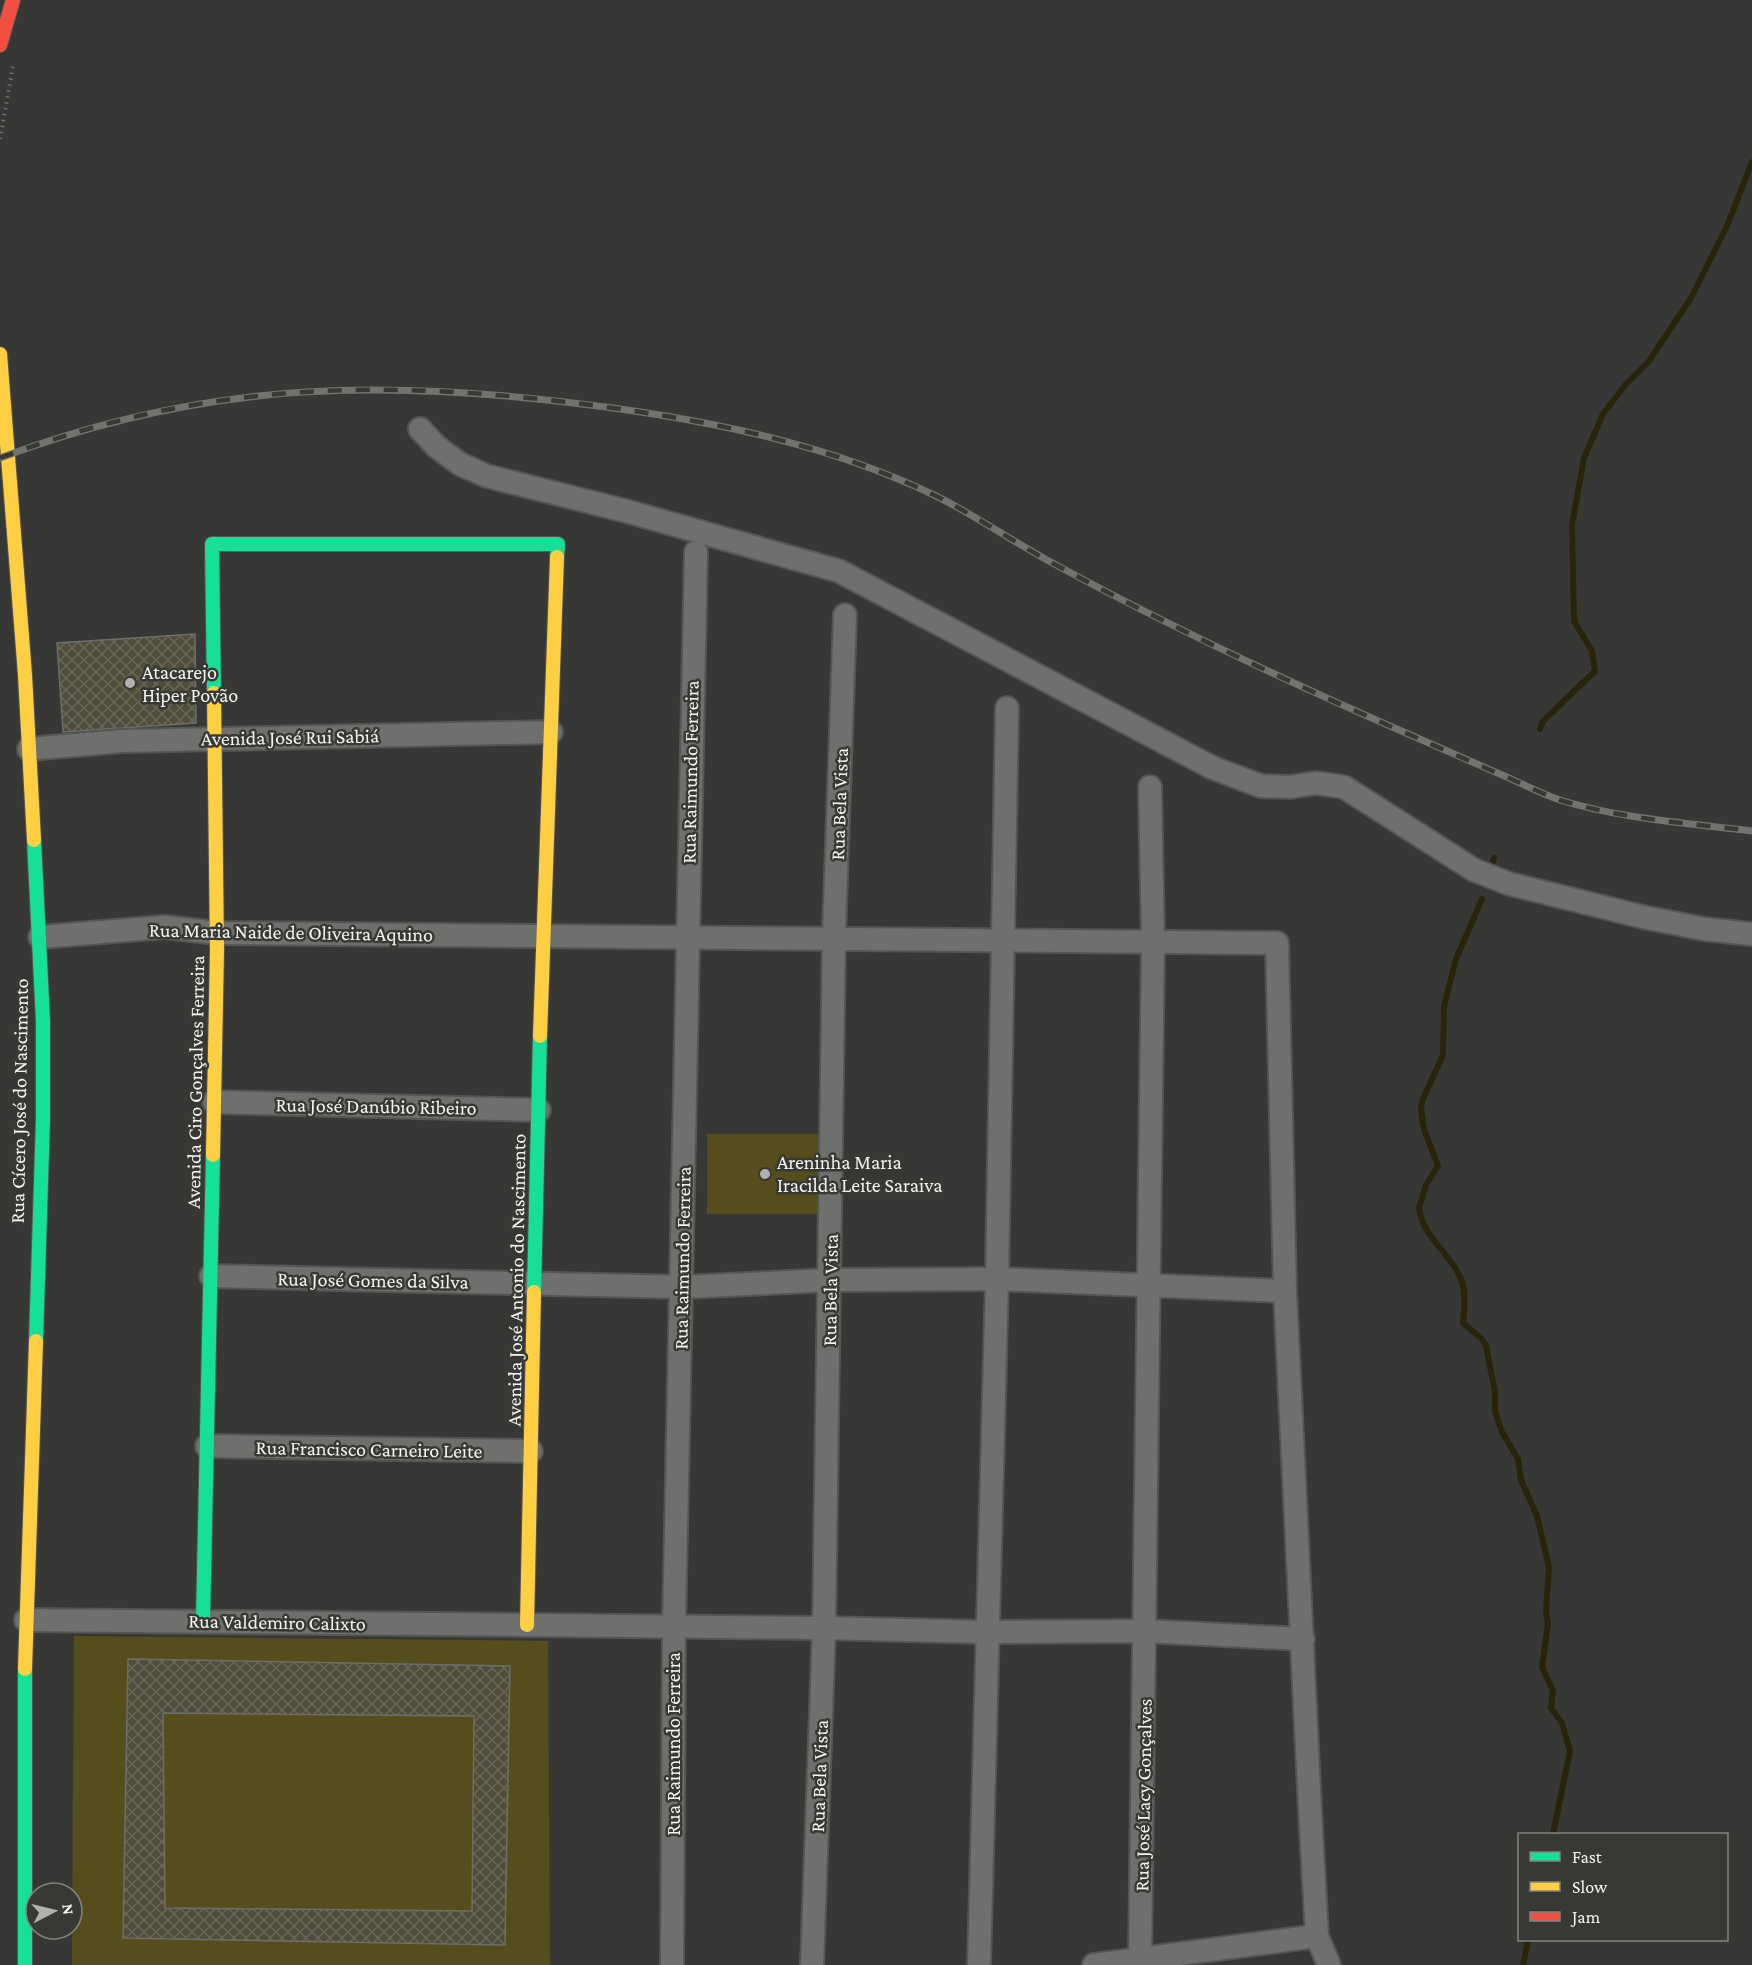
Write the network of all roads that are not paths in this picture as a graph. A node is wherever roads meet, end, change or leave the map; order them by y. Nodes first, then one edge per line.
1 (13, 0) edge
2 (0, 45) edge
3 (0, 354) edge
4 (420, 429) dead end
5 (212, 544) joint
6 (696, 552) dead end
7 (845, 615) dead end
8 (1007, 708) dead end
9 (551, 732) junction
10 (214, 738) junction
11 (29, 749) junction
12 (1150, 787) dead end
13 (217, 933) junction
14 (1752, 934) edge
15 (543, 935) junction
16 (686, 936) junction
17 (40, 937) junction
18 (834, 938) junction
19 (1002, 939) junction
20 (1153, 941) junction
21 (214, 1102) junction
22 (539, 1110) junction
23 (211, 1276) junction
24 (997, 1279) junction
25 (831, 1280) junction
26 (535, 1283) junction
27 (1147, 1283) junction
28 (683, 1287) junction
29 (1285, 1291) junction
30 (207, 1446) junction
31 (531, 1451) junction
32 (26, 1620) junction
33 (202, 1621) junction
34 (528, 1625) junction
35 (674, 1627) junction
36 (824, 1628) junction
37 (1145, 1631) junction
38 (986, 1632) junction
39 (1303, 1639) junction
40 (1317, 1936) junction
41 (1244, 1945) junction
42 (1140, 1959) junction
43 (25, 1965) edge
44 (672, 1965) edge
45 (812, 1965) edge
46 (980, 1965) edge
47 (1094, 1965) edge
48 (1226, 1965) edge
49 (1329, 1965) edge

1 - 2 street
3 - 11 street, Rua Cícero José do Nascimento
4 - 14 street
5 - 9 street, Avenida José Antonio do Nascimento
5 - 10 street, Avenida Ciro Gonçalves Ferreira
6 - 16 street, Rua Raimundo Ferreira
7 - 18 street, Rua Bela Vista
8 - 19 street
9 - 10 street, Avenida José Rui Sabiá
9 - 15 street, Avenida José Antonio do Nascimento
10 - 11 street, Avenida José Rui Sabiá
10 - 13 street, Avenida Ciro Gonçalves Ferreira
11 - 17 street, Rua Cícero José do Nascimento
12 - 20 street, Rua José Lacy Gonçalves
13 - 15 street, Rua Maria Naide de Oliveira Aquino
13 - 17 street, Rua Maria Naide de Oliveira Aquino
13 - 21 street, Avenida Ciro Gonçalves Ferreira
15 - 16 street, Rua Maria Naide de Oliveira Aquino
15 - 22 street, Avenida José Antonio do Nascimento
16 - 18 street, Rua Maria Naide de Oliveira Aquino
16 - 28 street, Rua Raimundo Ferreira
17 - 32 street, Rua Cícero José do Nascimento
18 - 19 street, Rua Maria Naide de Oliveira Aquino
18 - 25 street, Rua Bela Vista
19 - 20 street, Rua Maria Naide de Oliveira Aquino
19 - 24 street
20 - 27 street, Rua José Lacy Gonçalves
20 - 29 street, Rua Maria Naide de Oliveira Aquino
21 - 22 street, Rua José Danúbio Ribeiro
21 - 23 street, Avenida Ciro Gonçalves Ferreira
22 - 26 street, Avenida José Antonio do Nascimento
23 - 26 street, Rua José Gomes da Silva
23 - 30 street, Avenida Ciro Gonçalves Ferreira
24 - 25 street, Rua José Gomes da Silva
24 - 27 street, Rua José Gomes da Silva
24 - 38 street
25 - 28 street, Rua José Gomes da Silva
25 - 36 street, Rua Bela Vista
26 - 28 street, Rua José Gomes da Silva
26 - 31 street, Avenida José Antonio do Nascimento
27 - 29 street, Rua José Gomes da Silva
27 - 37 street, Rua José Lacy Gonçalves
28 - 35 street, Rua Raimundo Ferreira
29 - 39 street
30 - 31 street, Rua Francisco Carneiro Leite
30 - 33 street, Avenida Ciro Gonçalves Ferreira
31 - 34 street, Avenida José Antonio do Nascimento
32 - 33 street, Rua Valdemiro Calixto
32 - 43 street, Rua Cícero José do Nascimento
33 - 34 street, Rua Valdemiro Calixto
34 - 35 street, Rua Valdemiro Calixto
35 - 36 street, Rua Valdemiro Calixto
35 - 44 street, Rua Raimundo Ferreira
36 - 38 street, Rua Valdemiro Calixto
36 - 45 street, Rua Bela Vista
37 - 38 street, Rua Valdemiro Calixto
37 - 39 street, Rua Valdemiro Calixto
37 - 42 street, Rua José Lacy Gonçalves
38 - 46 street
39 - 40 street
40 - 41 street
40 - 49 street
41 - 42 street
41 - 48 street
42 - 47 street

